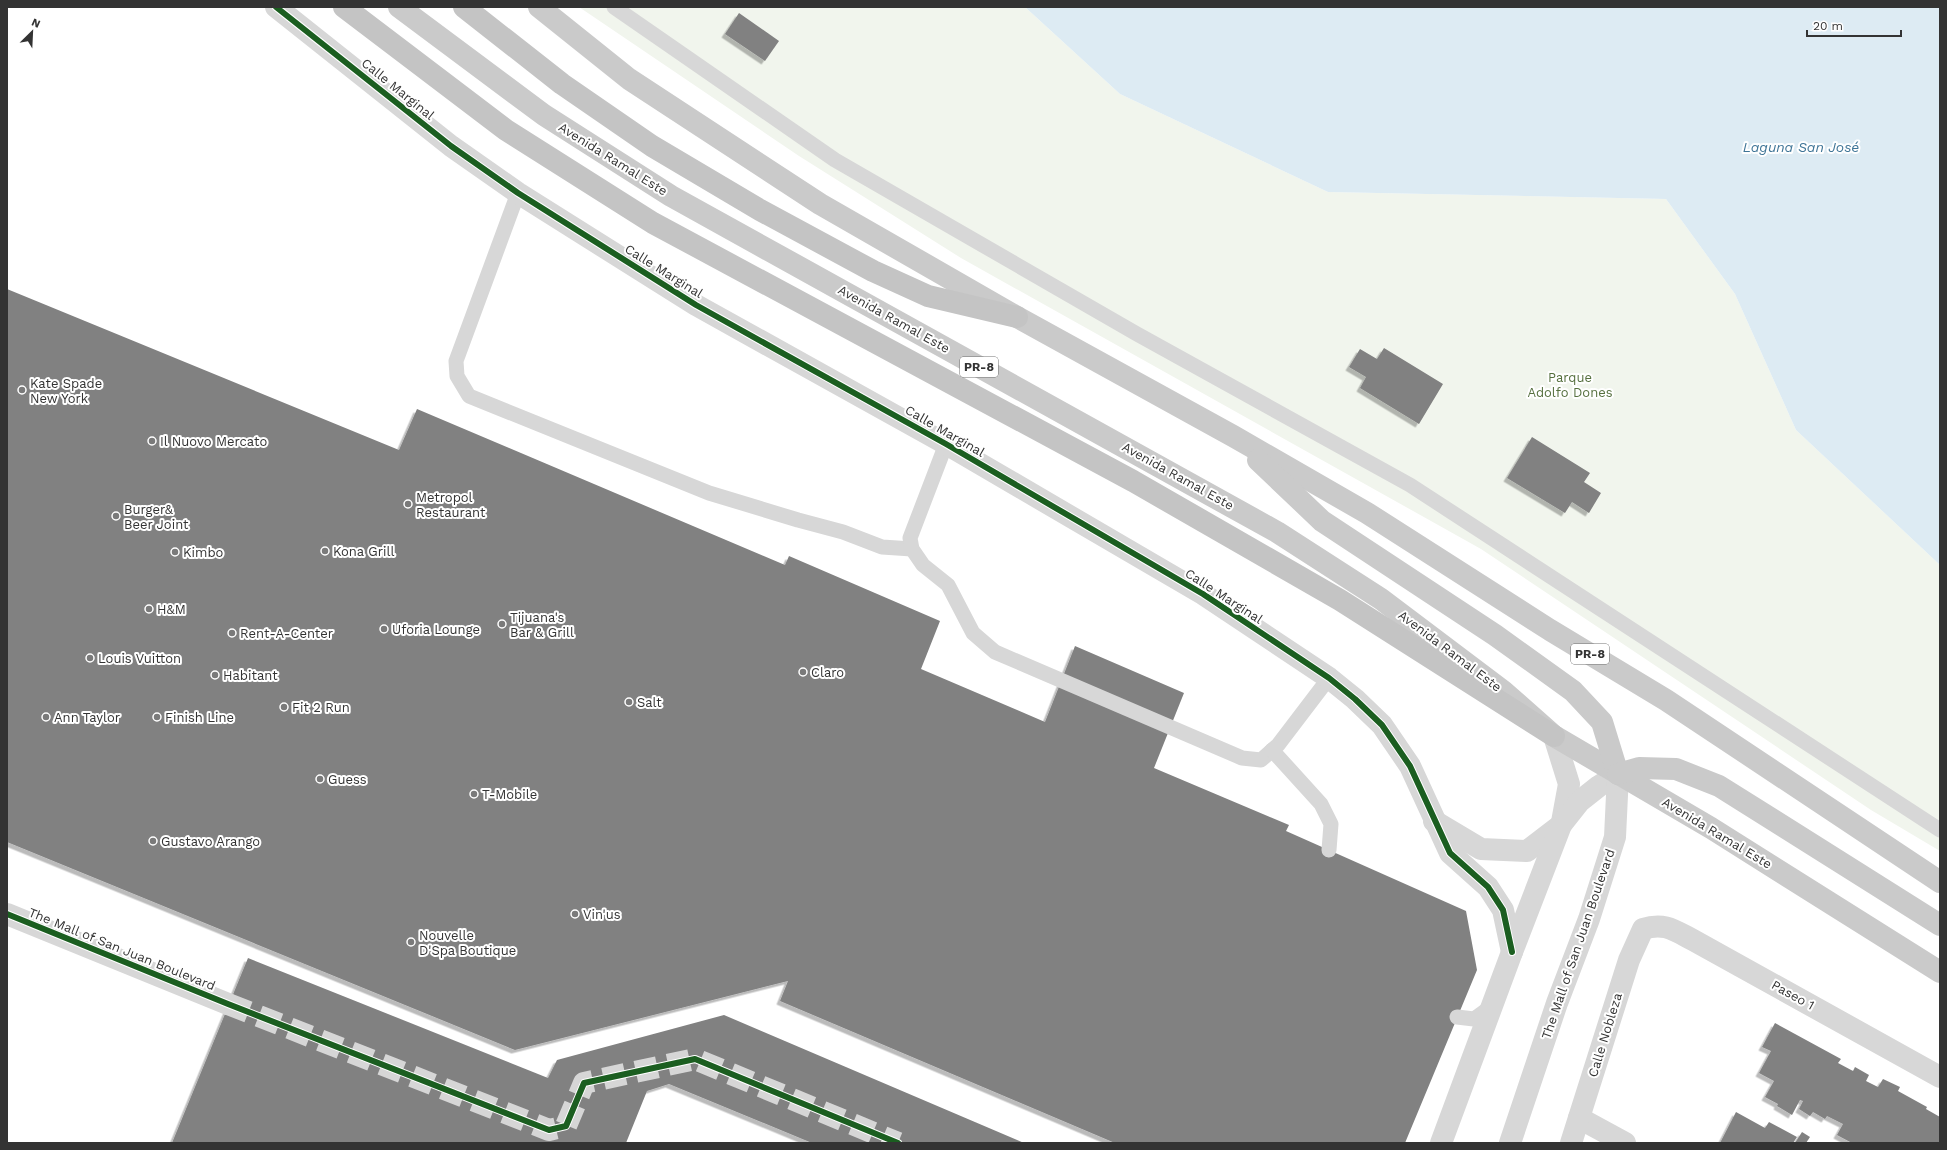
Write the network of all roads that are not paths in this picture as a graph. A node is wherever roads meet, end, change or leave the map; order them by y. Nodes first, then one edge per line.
1 (276, 7) edge
2 (344, 7) edge
3 (398, 7) edge
4 (464, 7) edge
5 (539, 7) edge
6 (614, 7) edge
7 (518, 193) junction
8 (1017, 317) junction
9 (1233, 436) junction
10 (946, 444) junction
11 (912, 549) junction
12 (1329, 678) junction
13 (1554, 736) junction
14 (1272, 750) junction
15 (1618, 774) junction
16 (1434, 821) junction
17 (1561, 825) junction
18 (1940, 830) edge
19 (1329, 850) dead end
20 (1940, 882) edge
21 (7, 914) edge
22 (1940, 925) edge
23 (1642, 929) joint
24 (1512, 952) junction
25 (1940, 972) edge
26 (228, 1004) tunnel mouth
27 (1492, 1006) junction
28 (1457, 1017) dead end
29 (1940, 1076) edge
30 (1579, 1118) junction
31 (1441, 1143) edge
32 (1510, 1143) edge
33 (1571, 1143) edge
34 (1625, 1143) edge

1 - 7 street, Calle Marginal
2 - 13 highway
3 - 13 main road, Avenida Ramal Este / PR-8
4 - 8 highway
5 - 8 main road, PR-8
6 - 18 lane
7 - 10 street, Calle Marginal
7 - 11 lane
8 - 9 main road, PR-8
9 - 15 main road
9 - 20 main road, PR-8
10 - 11 lane
10 - 12 street, Calle Marginal
11 - 14 lane
12 - 14 lane
12 - 16 street, Calle Marginal
13 - 15 main road, Avenida Ramal Este / PR-8
13 - 17 street
14 - 19 lane
15 - 17 street
15 - 22 main road
15 - 25 main road, Avenida Ramal Este / PR-8
15 - 32 street, The Mall of San Juan Boulevard
16 - 17 street
16 - 24 street, Calle Marginal
17 - 24 street
21 - 26 street, The Mall of San Juan Boulevard
23 - 29 street, Paseo 1
23 - 30 street, Calle Nobleza
24 - 27 street
27 - 28 lane
27 - 31 street
30 - 33 street, Calle Nobleza
30 - 34 street

